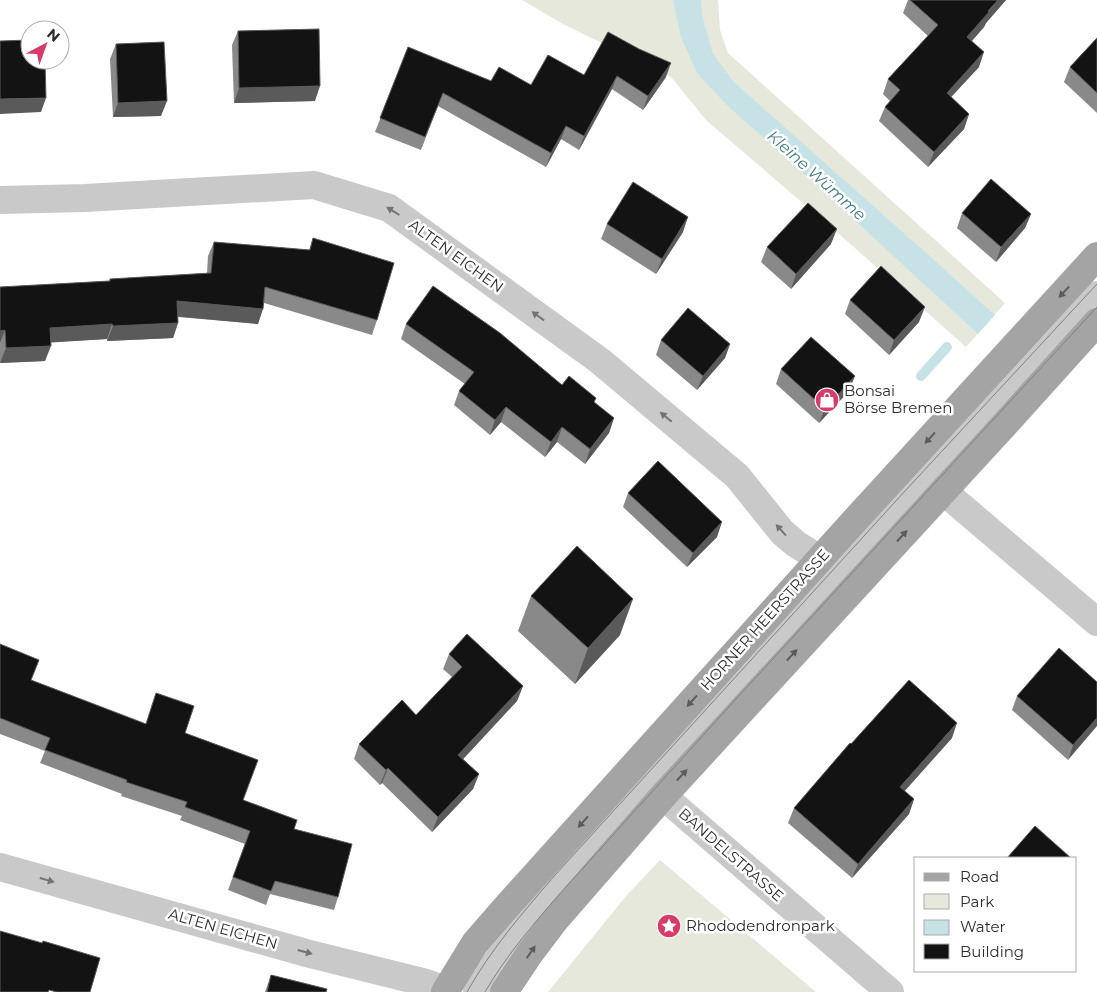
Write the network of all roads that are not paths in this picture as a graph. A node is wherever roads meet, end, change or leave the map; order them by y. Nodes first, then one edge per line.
1 (0, 200) edge
2 (1097, 256) edge
3 (1097, 295) edge
4 (1097, 322) edge
5 (943, 491) junction
6 (820, 559) junction
7 (1097, 622) edge
8 (663, 796) junction
9 (0, 867) edge
10 (445, 991) edge
11 (477, 992) edge
12 (504, 992) edge
13 (890, 992) edge

6 -> 1 street, ALTEN EICHEN
2 -> 6 main road, HORNER HEERSTRASSE
3 - 11 street
4 - 5 main road
5 - 7 street
8 -> 5 main road
6 -> 10 main road, HORNER HEERSTRASSE
12 -> 8 main road
8 - 13 street, BANDELSTRASSE
9 -> 10 street, ALTEN EICHEN

